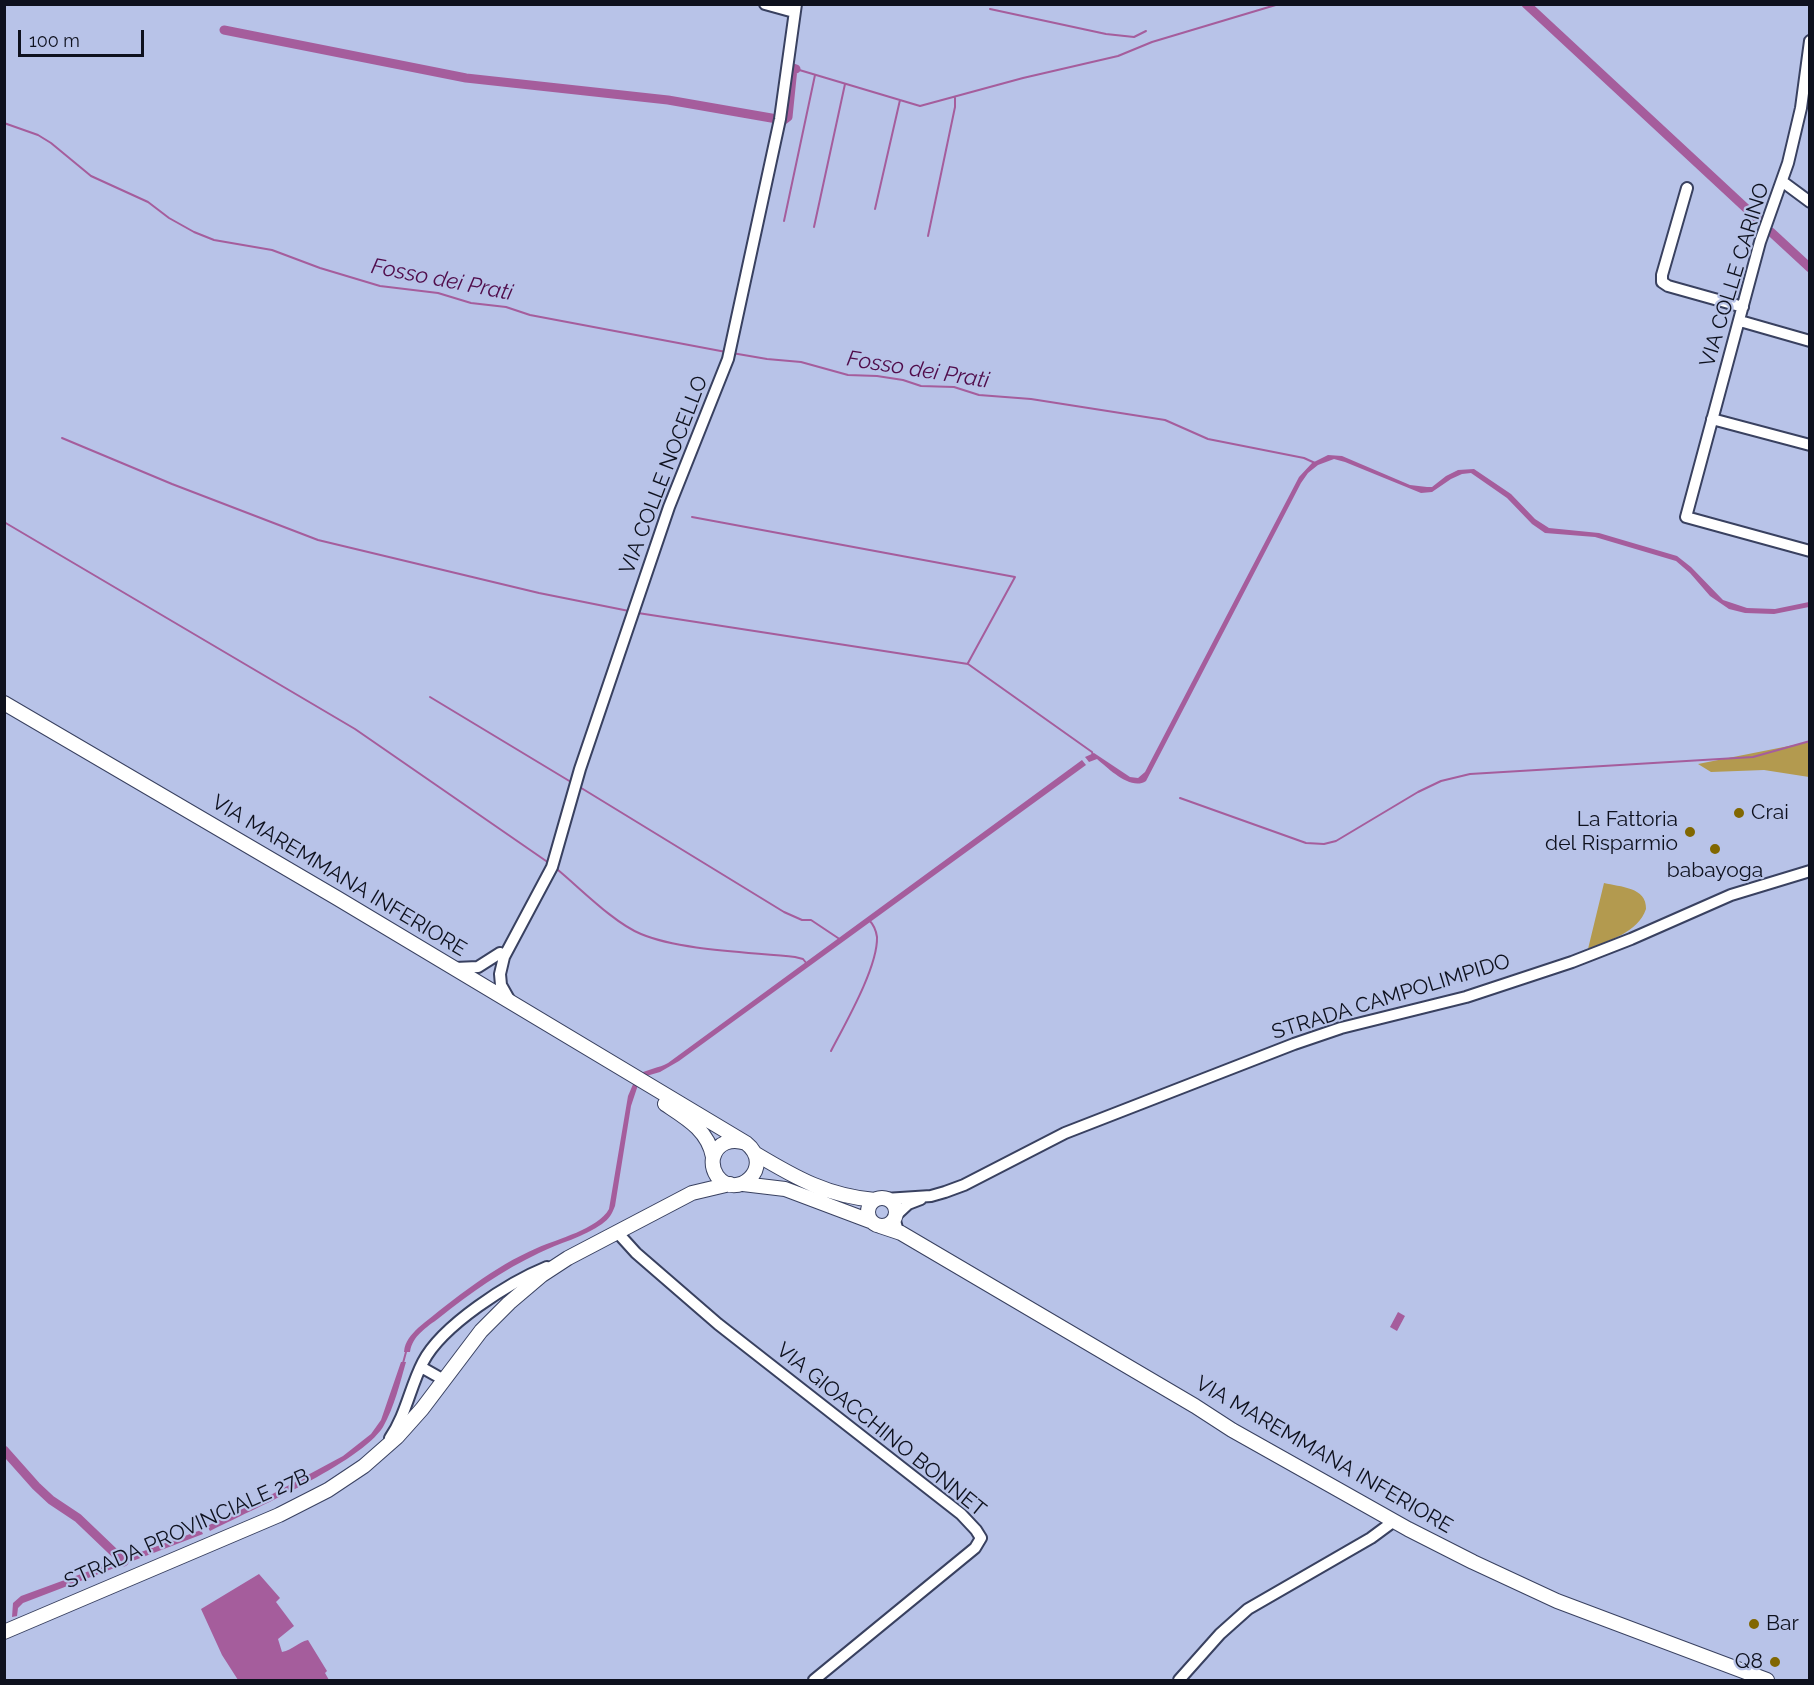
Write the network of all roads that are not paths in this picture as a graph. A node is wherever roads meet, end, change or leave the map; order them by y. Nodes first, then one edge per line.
1 (765, 4) edge
2 (795, 8) edge
3 (1809, 41) edge
4 (1783, 182) junction
5 (1687, 188) dead end
6 (1809, 202) edge
7 (1743, 307) junction
8 (1740, 321) junction
9 (1809, 341) edge
10 (1712, 419) junction
11 (1809, 445) edge
12 (1809, 551) edge
13 (4, 704) edge
14 (1809, 871) edge
15 (502, 955) junction
16 (449, 966) junction
17 (482, 985) junction
18 (512, 1003) junction
19 (650, 1086) junction
20 (746, 1143) junction
21 (756, 1154) junction
22 (713, 1161) junction
23 (737, 1184) junction
24 (692, 1193) junction
25 (931, 1196) junction
26 (880, 1200) junction
27 (894, 1218) junction
28 (875, 1223) junction
29 (617, 1232) junction
30 (901, 1233) junction
31 (568, 1258) junction
32 (421, 1367) junction
33 (444, 1380) junction
34 (380, 1454) junction
35 (1394, 1521) junction
36 (5, 1631) edge
37 (814, 1680) edge
38 (1179, 1680) edge
39 (1767, 1680) edge

1 - 2 street
2 - 15 street, VIA COLLE NOCELLO
3 - 4 street, VIA COLLE CARINO
4 - 6 street
4 - 7 street, VIA COLLE CARINO
5 - 7 street
7 - 8 street, VIA COLLE CARINO
8 - 9 street
8 - 10 street, VIA COLLE CARINO
10 - 11 street
10 - 12 street, VIA COLLE CARINO
13 - 16 main road, VIA MAREMMANA INFERIORE
14 - 25 street, STRADA CAMPOLIMPIDO
15 - 16 street
15 - 17 street
15 - 18 street
16 - 17 main road, VIA MAREMMANA INFERIORE
17 - 18 main road, VIA MAREMMANA INFERIORE
18 - 19 main road, VIA MAREMMANA INFERIORE
19 - 20 main road, VIA MAREMMANA INFERIORE
19 - 22 main road, VIA MAREMMANA INFERIORE
20 - 21 main road
20 - 22 main road
21 - 23 main road
21 - 26 main road
22 - 23 main road
22 - 24 main road
23 - 24 main road
23 - 28 main road, VIA MAREMMANA INFERIORE
24 - 29 main road, STRADA PROVINCIALE 27B
25 - 26 street, STRADA CAMPOLIMPIDO
25 - 27 street
26 - 27 main road
26 - 28 main road
27 - 28 main road
27 - 30 street
28 - 30 main road, VIA MAREMMANA INFERIORE
29 - 31 main road, STRADA PROVINCIALE 27B
29 - 37 street, VIA GIOACCHINO BONNET
30 - 35 main road, VIA MAREMMANA INFERIORE
31 - 32 street
31 - 33 main road, STRADA PROVINCIALE 27B
32 - 33 street
32 - 34 street
33 - 34 main road, STRADA PROVINCIALE 27B
34 - 36 main road, STRADA PROVINCIALE 27B
35 - 38 street
35 - 39 main road, VIA MAREMMANA INFERIORE

